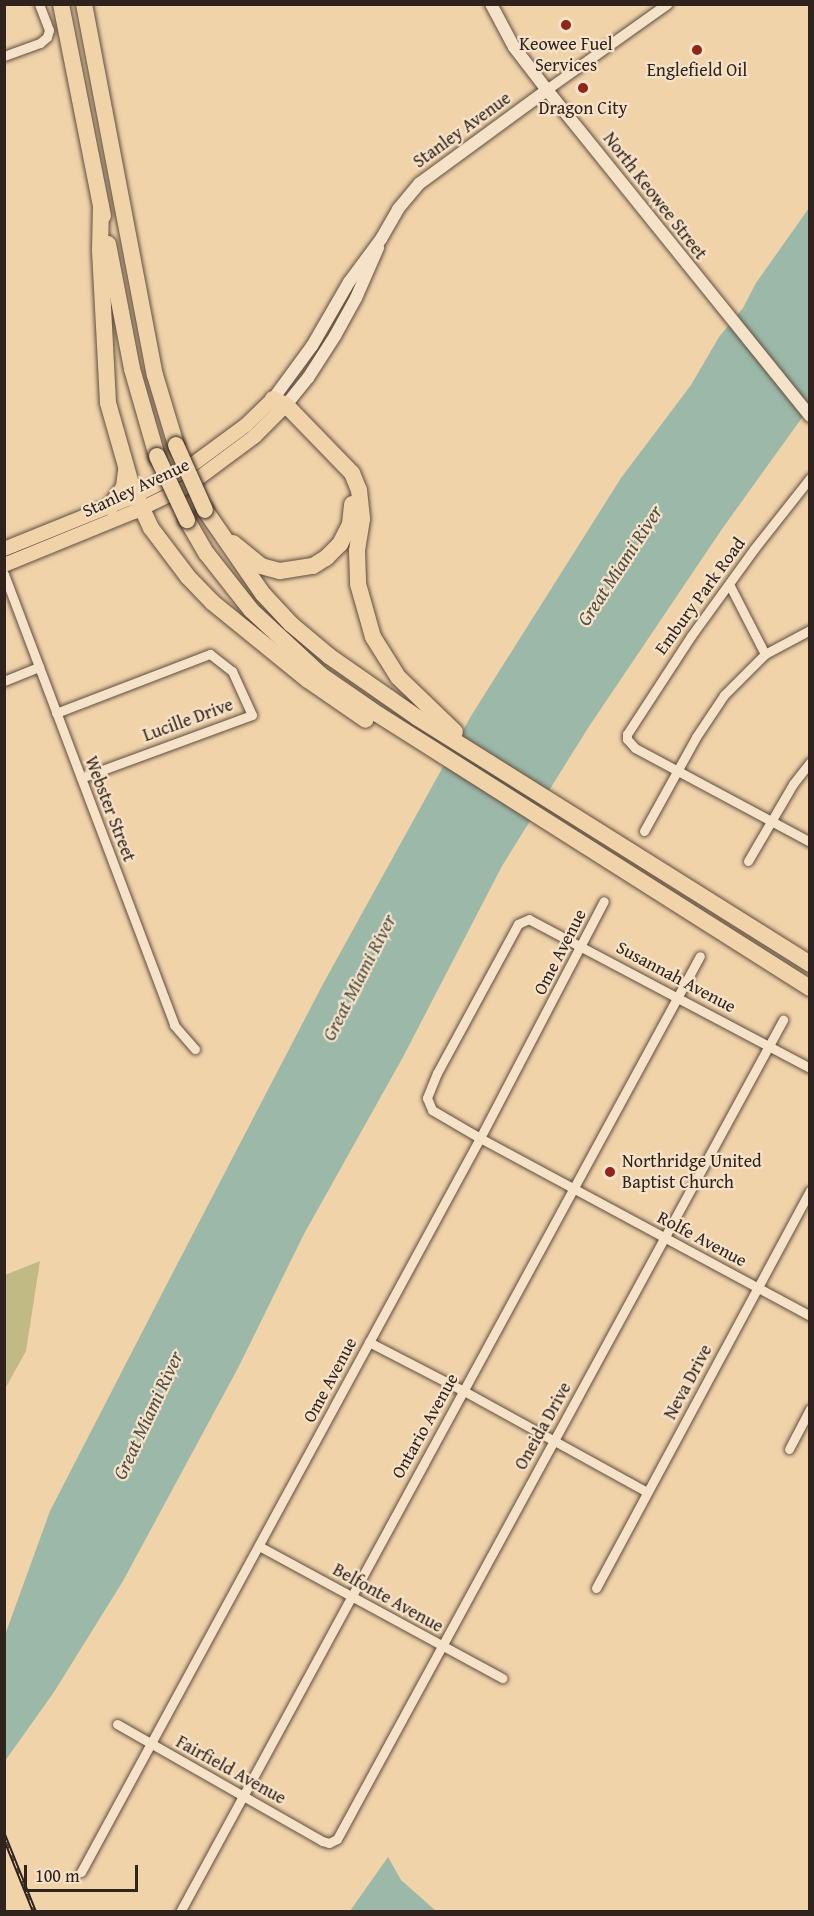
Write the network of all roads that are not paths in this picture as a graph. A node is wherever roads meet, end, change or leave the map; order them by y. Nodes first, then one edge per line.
1 (39, 4) edge
2 (62, 4) edge
3 (84, 4) edge
4 (492, 4) edge
5 (668, 4) edge
6 (4, 56) edge
7 (547, 90) junction
8 (101, 206) junction
9 (280, 405) junction
10 (810, 416) edge
11 (126, 469) junction
12 (810, 478) edge
13 (139, 502) junction
14 (110, 507) junction
15 (216, 526) junction
16 (4, 549) edge
17 (4, 564) edge
18 (4, 574) edge
19 (729, 584) junction
20 (810, 630) edge
21 (765, 654) junction
22 (39, 667) junction
23 (4, 681) edge
24 (420, 710) junction
25 (56, 713) junction
26 (406, 738) junction
27 (810, 762) edge
28 (678, 772) junction
29 (81, 778) junction
30 (772, 822) junction
31 (644, 831) dead end
32 (810, 842) edge
33 (748, 861) dead end
34 (604, 901) dead end
35 (582, 945) junction
36 (700, 956) dead end
37 (810, 964) edge
38 (810, 988) edge
39 (679, 996) junction
40 (783, 1020) dead end
41 (770, 1046) junction
42 (195, 1049) dead end
43 (810, 1068) edge
44 (427, 1098) joint
45 (480, 1138) junction
46 (572, 1187) junction
47 (810, 1191) edge
48 (664, 1237) junction
49 (758, 1287) junction
50 (810, 1316) edge
51 (369, 1342) junction
52 (464, 1390) junction
53 (810, 1409) edge
54 (553, 1442) junction
55 (789, 1449) dead end
56 (647, 1492) junction
57 (259, 1546) junction
58 (596, 1588) dead end
59 (351, 1596) junction
60 (442, 1646) junction
61 (502, 1678) dead end
62 (117, 1725) dead end
63 (151, 1744) junction
64 (243, 1794) junction
65 (329, 1843) joint
66 (81, 1872) dead end
67 (180, 1911) edge

1 - 6 street
2 - 8 highway
3 - 15 highway, bridge
4 - 7 main road, North Keowee Street
5 - 7 street, Stanley Avenue
7 - 9 main road, Stanley Avenue
7 - 10 main road, North Keowee Street
8 - 11 highway
8 - 26 highway, bridge
9 - 13 main road, Stanley Avenue
9 - 15 highway
9 - 24 highway
11 - 13 highway
11 - 14 highway
12 - 19 street, Embury Park Road
13 - 14 main road, Stanley Avenue
13 - 17 main road, Stanley Avenue
13 - 26 highway
14 - 16 main road, Stanley Avenue
15 - 24 highway
18 - 22 street, Webster Street
19 - 21 street
19 - 28 street, Embury Park Road
20 - 21 street
21 - 28 street
22 - 23 street
22 - 25 street, Webster Street
24 - 37 highway
25 - 29 street, Webster Street
25 - 29 street, Lucille Drive
26 - 38 highway
27 - 30 street
28 - 30 street
28 - 31 street
29 - 42 street, Webster Street
30 - 32 street
30 - 33 street
34 - 35 street, Ome Avenue
35 - 39 street, Susannah Avenue
35 - 44 street, Susannah Avenue
35 - 45 street, Ome Avenue
36 - 39 street, Ontario Avenue
39 - 41 street, Susannah Avenue
39 - 46 street, Ontario Avenue
40 - 41 street, Oneida Drive
41 - 43 street, Susannah Avenue
41 - 48 street, Oneida Drive
44 - 45 street, Rolfe Avenue
45 - 46 street, Rolfe Avenue
45 - 51 street, Ome Avenue
46 - 48 street, Rolfe Avenue
46 - 52 street, Ontario Avenue
47 - 49 street, Neva Drive
48 - 49 street, Rolfe Avenue
48 - 54 street, Oneida Drive
49 - 50 street, Rolfe Avenue
49 - 56 street, Neva Drive
51 - 52 street
51 - 57 street, Ome Avenue
52 - 54 street
52 - 59 street, Ontario Avenue
53 - 55 street
54 - 56 street
54 - 60 street, Oneida Drive
56 - 58 street, Neva Drive
57 - 59 street, Belfonte Avenue
57 - 63 street, Ome Avenue
59 - 60 street, Belfonte Avenue
59 - 64 street, Ontario Avenue
60 - 61 street, Belfonte Avenue
60 - 65 street, Oneida Drive
62 - 63 street, Fairfield Avenue
63 - 64 street, Fairfield Avenue
63 - 66 street, Ome Avenue
64 - 65 street, Fairfield Avenue
64 - 67 street, Ontario Avenue

